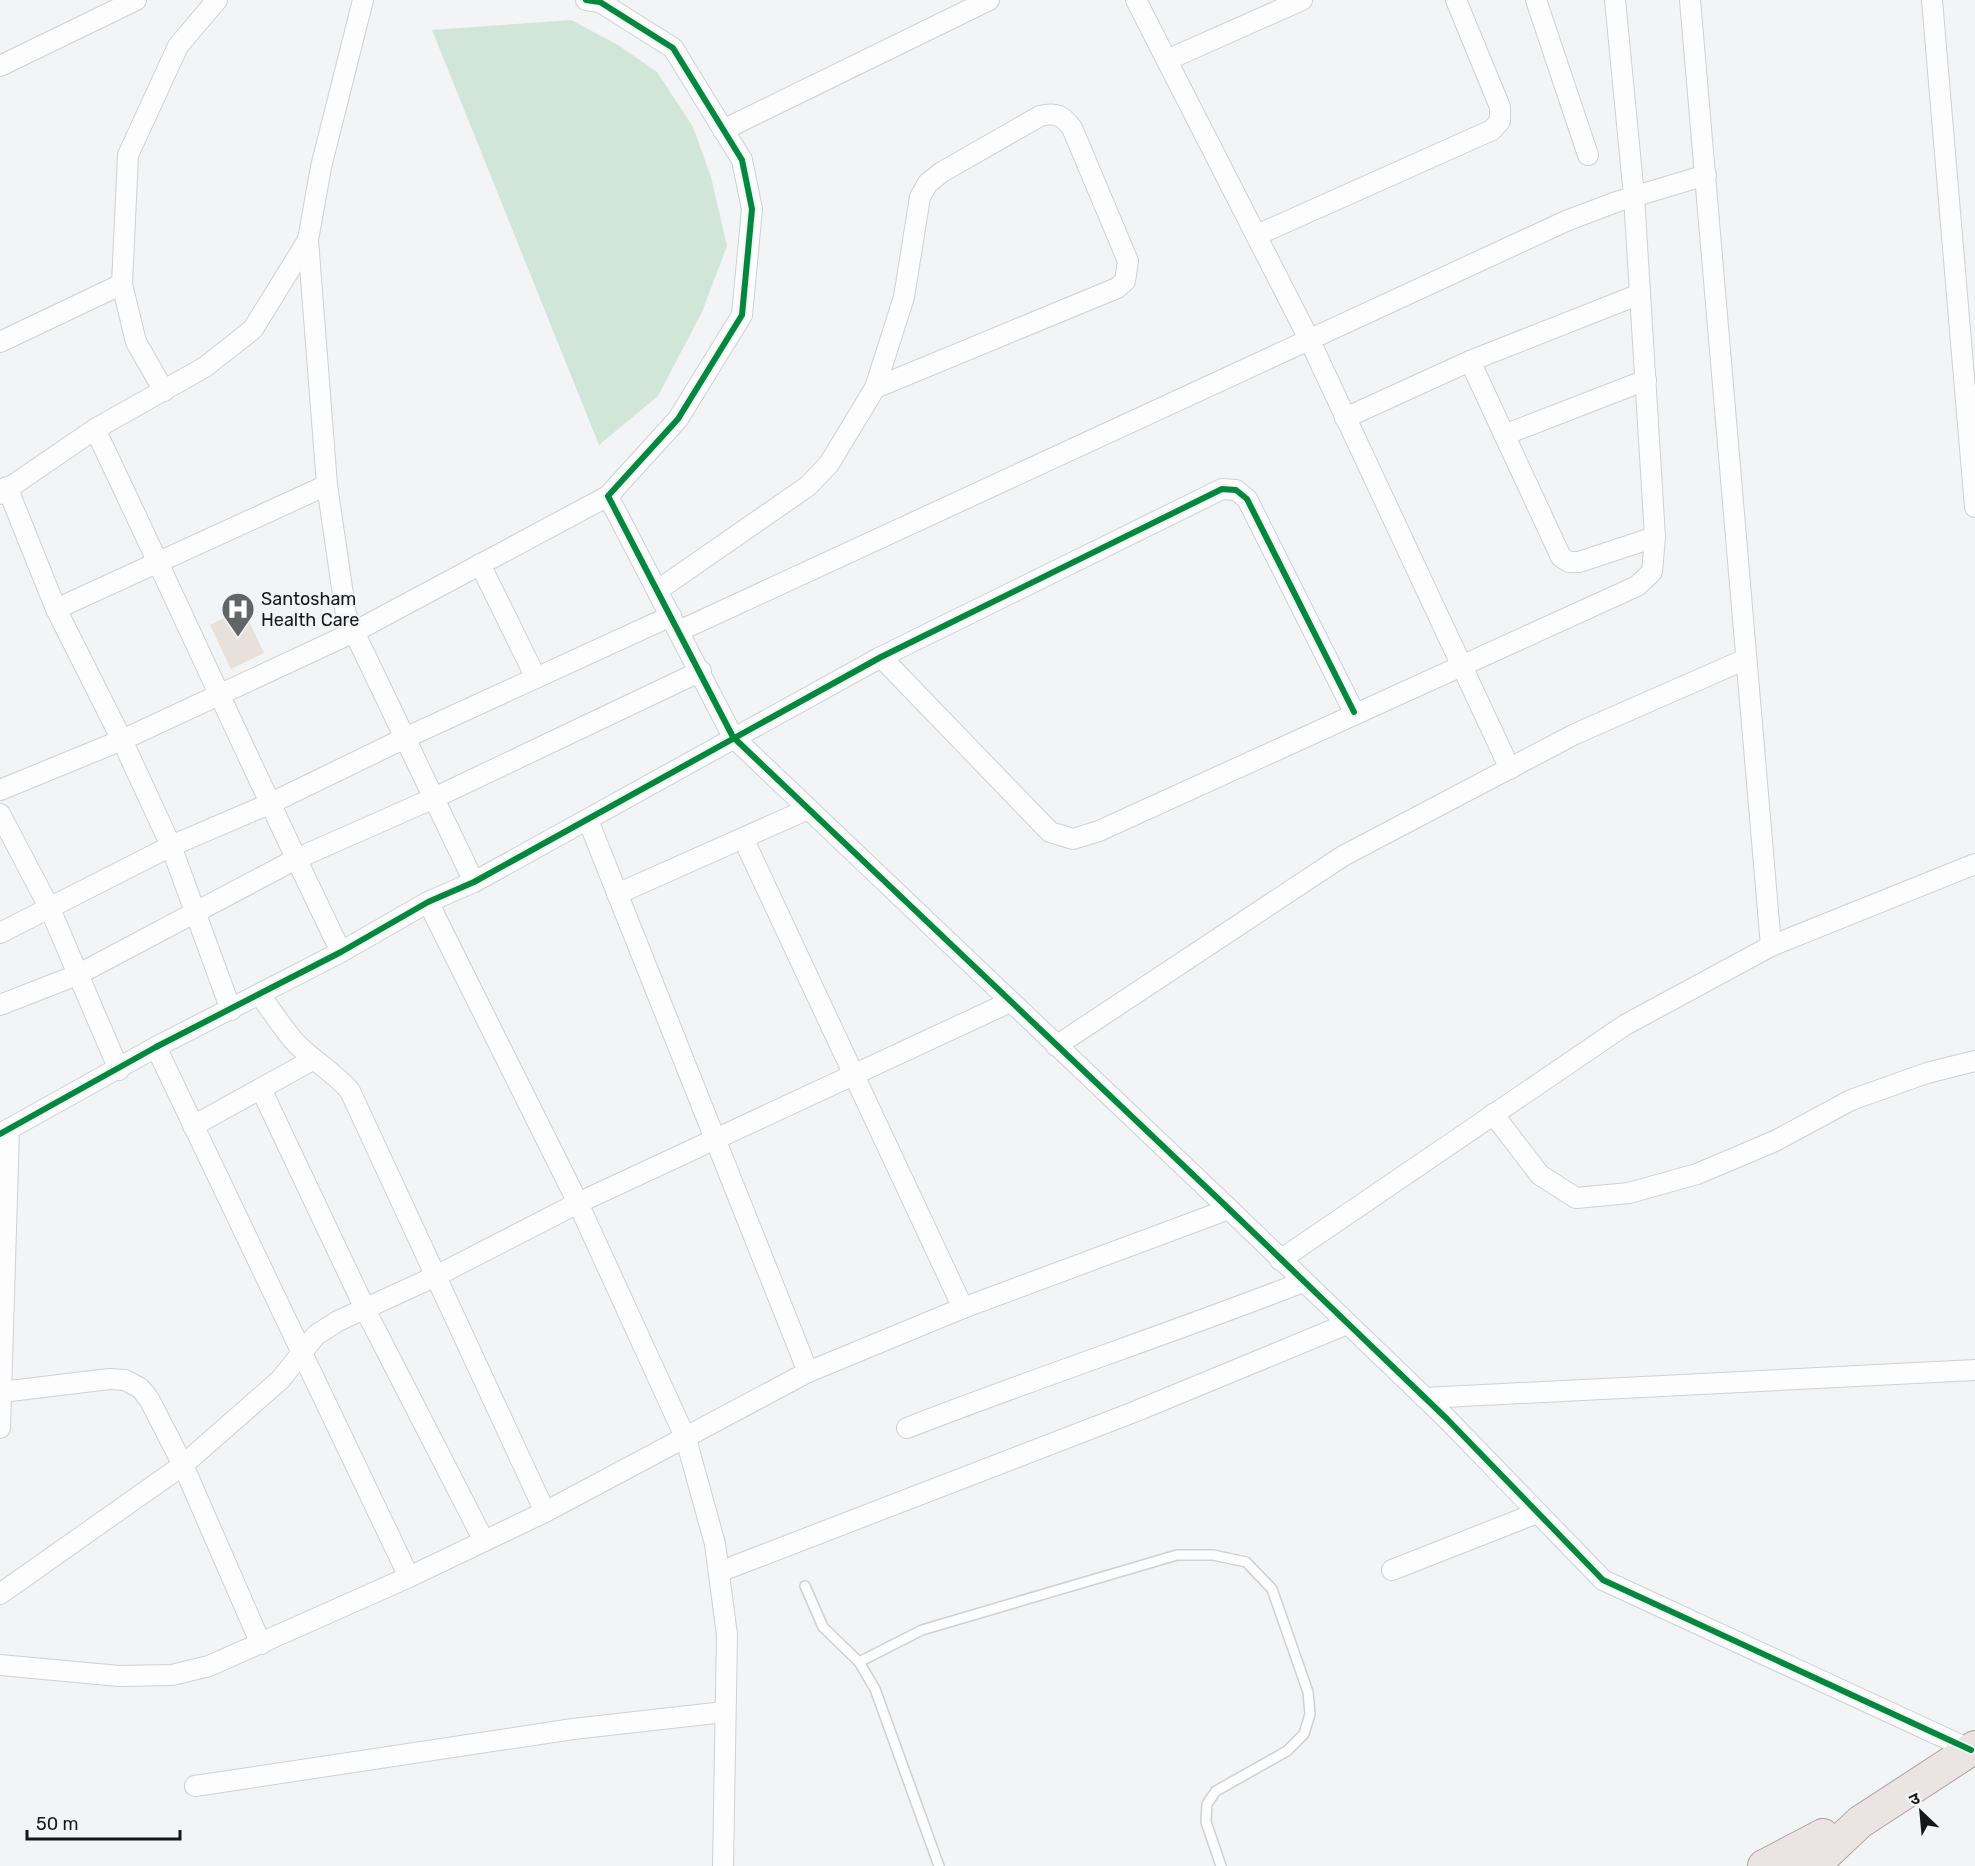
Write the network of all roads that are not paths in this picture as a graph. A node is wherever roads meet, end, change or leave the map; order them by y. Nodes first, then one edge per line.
1 (136, 0) edge
2 (217, 0) edge
3 (363, 0) edge
4 (586, 0) edge
5 (989, 0) edge
6 (1137, 0) edge
7 (1302, 0) edge
8 (1456, 0) edge
9 (1536, 0) edge
10 (1615, 0) edge
11 (1690, 0) edge
12 (1932, 0) edge
13 (1167, 60) junction
14 (0, 66) edge
15 (723, 130) junction
16 (1588, 155) dead end
17 (1706, 175) junction
18 (1634, 196) junction
19 (1257, 235) junction
20 (308, 240) junction
21 (122, 284) junction
22 (1640, 294) junction
23 (1310, 339) junction
24 (0, 342) edge
25 (1470, 361) junction
26 (1646, 380) junction
27 (875, 388) junction
28 (164, 391) junction
29 (1345, 418) junction
30 (95, 429) junction
31 (1504, 435) junction
32 (327, 485) junction
33 (4, 491) edge
34 (608, 496) junction
35 (1975, 507) edge
36 (1655, 537) junction
37 (158, 561) junction
38 (480, 564) junction
39 (658, 590) junction
40 (56, 609) junction
41 (675, 623) junction
42 (354, 632) junction
43 (881, 657) junction
44 (1746, 659) junction
45 (1462, 666) junction
46 (700, 671) junction
47 (536, 678) junction
48 (221, 694) junction
49 (1354, 712) junction
50 (733, 737) junction
51 (405, 738) junction
52 (122, 740) junction
53 (1510, 769) junction
54 (0, 790) edge
55 (434, 798) junction
56 (269, 804) junction
57 (808, 809) junction
58 (0, 814) edge
59 (588, 820) junction
60 (743, 838) junction
61 (171, 846) junction
62 (296, 859) junction
63 (1975, 864) edge
64 (474, 882) junction
65 (617, 894) junction
66 (428, 902) junction
67 (50, 909) junction
68 (194, 911) junction
69 (0, 933) edge
70 (1771, 946) junction
71 (341, 952) junction
72 (77, 975) junction
73 (260, 995) junction
74 (1010, 1002) junction
75 (0, 1005) edge
76 (231, 1010) junction
77 (1056, 1046) junction
78 (156, 1047) junction
79 (314, 1059) junction
80 (1975, 1061) edge
81 (118, 1070) junction
82 (855, 1074) junction
83 (261, 1089) junction
84 (1493, 1114) junction
85 (193, 1126) junction
86 (5, 1131) edge
87 (714, 1139) junction
88 (579, 1203) junction
89 (1229, 1209) junction
90 (1280, 1260) junction
91 (436, 1276) junction
92 (1303, 1282) junction
93 (365, 1308) junction
94 (963, 1308) junction
95 (1347, 1324) junction
96 (302, 1354) junction
97 (1975, 1370) edge
98 (808, 1372) junction
99 (2, 1392) junction
100 (1425, 1398) junction
101 (0, 1428) edge
102 (907, 1428) dead end
103 (686, 1439) junction
104 (183, 1465) junction
105 (545, 1512) junction
106 (1538, 1512) junction
107 (484, 1541) junction
108 (1392, 1570) dead end
109 (718, 1572) junction
110 (409, 1577) junction
111 (805, 1586) dead end
112 (0, 1594) edge
113 (261, 1644) junction
114 (859, 1662) junction
115 (0, 1665) edge
116 (724, 1712) junction
117 (1973, 1748) edge
118 (195, 1786) dead end
119 (1860, 1822) junction
120 (723, 1866) edge
121 (939, 1866) edge
122 (1221, 1866) edge
123 (1764, 1866) edge
124 (1804, 1866) edge

1 - 14 street
2 - 21 street
3 - 20 street
4 - 15 street
5 - 15 street
6 - 13 street
7 - 13 street
8 - 19 street
9 - 16 street
10 - 18 street
11 - 17 street
12 - 35 street
13 - 19 street
15 - 34 street
17 - 18 street
17 - 44 street
18 - 22 street
18 - 23 street
19 - 23 street
20 - 28 street
20 - 32 street
21 - 24 street
21 - 28 street
22 - 25 street
22 - 26 street
23 - 29 street
23 - 41 street
25 - 29 street
25 - 31 street
26 - 31 street
26 - 36 street
27 - 27 street
27 - 39 street
28 - 30 street
29 - 45 street
30 - 33 street
30 - 37 street
31 - 36 street
32 - 37 street
32 - 42 street
33 - 40 street
34 - 38 street
34 - 39 street
36 - 45 street
37 - 40 street
37 - 48 street
38 - 42 street
38 - 47 street
39 - 41 street
40 - 52 street
41 - 46 street
41 - 47 street
42 - 48 street
42 - 51 street
43 - 49 street
43 - 49 street
43 - 50 street
44 - 53 street
44 - 70 street
45 - 49 street
45 - 53 street
46 - 50 street
46 - 55 street
47 - 51 street
48 - 52 street
48 - 56 street
50 - 57 street
50 - 59 street
51 - 55 street
51 - 56 street
52 - 54 street
52 - 61 street
53 - 77 street
55 - 62 street
55 - 64 street
56 - 61 street
56 - 62 street
57 - 60 street
57 - 74 street
58 - 67 street
59 - 64 street
59 - 65 street
60 - 65 street
60 - 82 street
61 - 67 street
61 - 68 street
62 - 68 street
62 - 71 street
63 - 70 street
64 - 66 street
65 - 87 street
66 - 71 street
66 - 88 street
67 - 69 street
67 - 72 street
68 - 72 street
68 - 76 street
70 - 84 street
71 - 73 street
72 - 75 street
72 - 81 street
73 - 76 street
73 - 79 street
74 - 77 street
74 - 82 street
76 - 78 street
77 - 89 street
78 - 81 street
78 - 85 street
79 - 83 street
79 - 91 street
80 - 84 street
81 - 86 street
82 - 87 street
82 - 94 street
83 - 85 street
83 - 93 street
84 - 90 street
85 - 96 street
86 - 99 street
87 - 88 street
87 - 98 street
88 - 91 street
88 - 103 street
89 - 90 street
89 - 94 street
90 - 92 street
91 - 93 street
91 - 105 street
92 - 95 street
92 - 102 street
93 - 96 street
93 - 107 street
94 - 98 street
95 - 100 street
95 - 109 street
96 - 104 street
96 - 110 street
97 - 100 street
98 - 103 street
99 - 101 street
99 - 104 street
100 - 106 street
103 - 105 street
103 - 109 street
104 - 112 street
104 - 113 street
105 - 107 street
106 - 108 street
106 - 117 street
107 - 110 street
109 - 116 street
110 - 113 street
111 - 114 lane
113 - 115 street
114 - 121 lane
114 - 122 lane
116 - 118 street
116 - 120 street
117 - 119 main road
119 - 123 main road
119 - 124 main road

